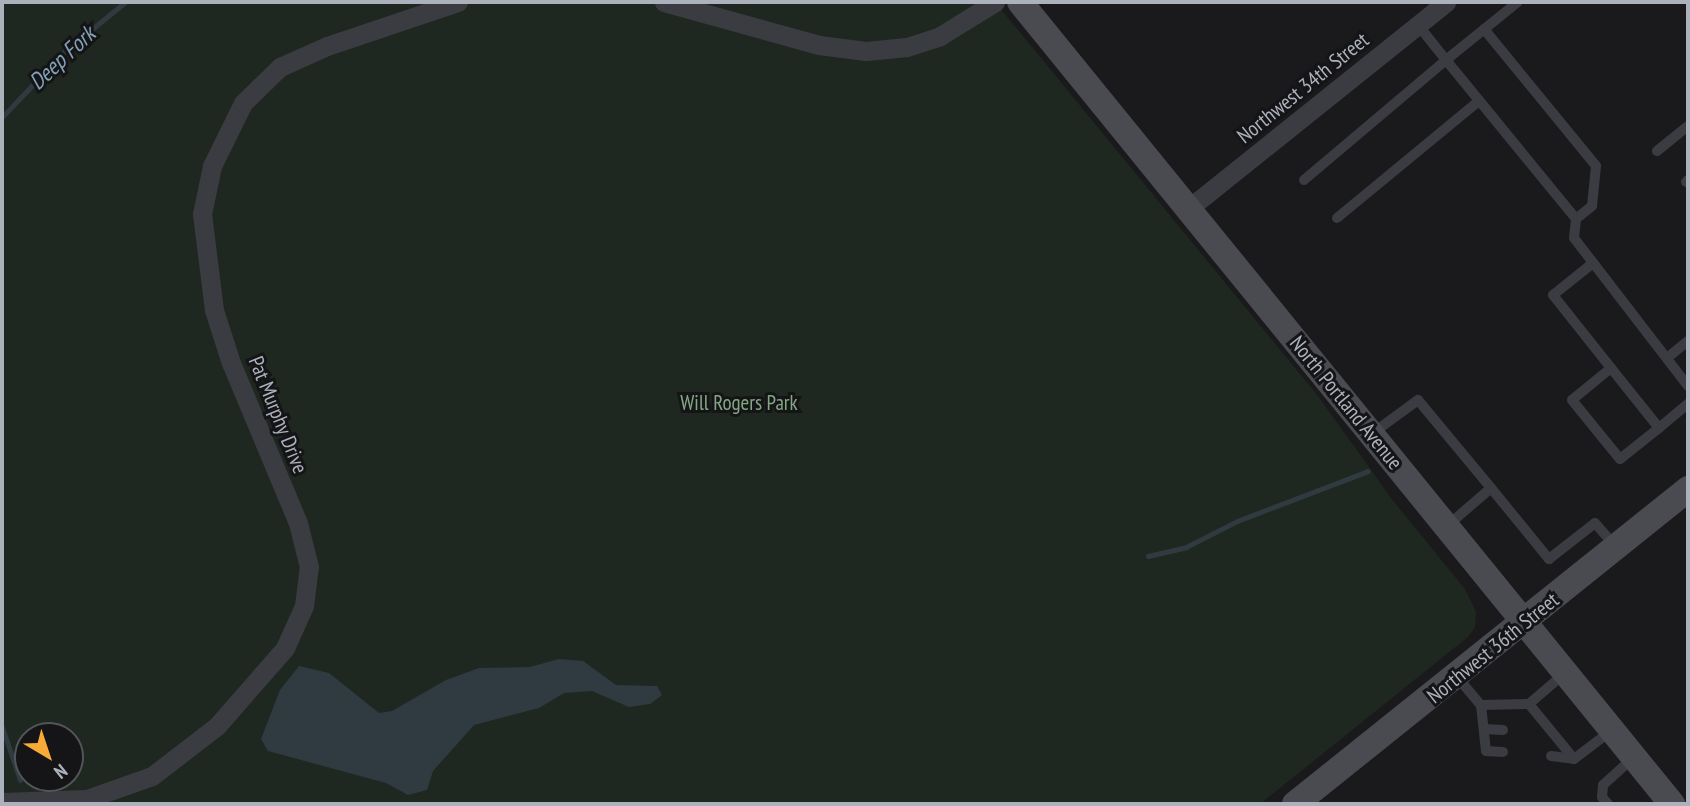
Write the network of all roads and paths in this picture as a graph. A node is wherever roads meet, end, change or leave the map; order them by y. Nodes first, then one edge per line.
1 (458, 2) edge
2 (664, 2) edge
3 (995, 2) edge
4 (1020, 2) edge
5 (1446, 2) edge
6 (1518, 2) edge
7 (1418, 24) junction
8 (1484, 29) junction
9 (1446, 60) junction
10 (1479, 101) junction
11 (1688, 126) edge
12 (1657, 151) dead end
13 (1304, 180) dead end
14 (1188, 209) junction
15 (1338, 218) dead end
16 (1576, 219) junction
17 (1593, 263) junction
18 (1688, 341) edge
19 (1667, 358) junction
20 (1611, 368) junction
21 (1688, 386) edge
22 (1688, 404) edge
23 (1659, 428) junction
24 (1371, 435) junction
25 (1491, 488) junction
26 (1688, 489) edge
27 (1447, 527) junction
28 (1616, 547) junction
29 (1524, 623) junction
30 (1565, 673) junction
31 (1457, 677) junction
32 (1529, 704) junction
33 (1481, 705) junction
34 (1485, 729) junction
35 (1503, 730) dead end
36 (1612, 730) junction
37 (1545, 734) dead end
38 (1556, 735) junction
39 (1503, 752) dead end
40 (1550, 756) dead end
41 (1635, 757) junction
42 (1574, 759) junction
43 (2, 802) edge
44 (1295, 804) edge
45 (1608, 804) edge
46 (1671, 804) edge

1 - 43 street, Pat Murphy Drive
2 - 3 street
4 - 14 main road, North Portland Avenue
5 - 7 street, Northwest 34th Street
6 - 8 lane
7 - 9 lane
7 - 14 street, Northwest 34th Street
8 - 9 lane
8 - 16 lane
9 - 10 lane
9 - 13 lane
10 - 15 lane
10 - 16 lane
11 - 12 lane
14 - 24 main road, North Portland Avenue
16 - 17 lane
17 - 19 lane
17 - 20 lane
18 - 19 lane
19 - 21 lane
20 - 23 lane
20 - 23 lane
22 - 23 lane
24 - 25 lane
24 - 27 main road, North Portland Avenue
25 - 27 lane
25 - 28 lane
26 - 28 main road, Northwest 36th Street
27 - 29 main road, North Portland Avenue
28 - 29 main road, Northwest 36th Street
29 - 30 main road, North Portland Avenue
29 - 31 main road, Northwest 36th Street
30 - 32 lane
30 - 36 main road, North Portland Avenue
31 - 33 lane
31 - 44 main road, Northwest 36th Street
32 - 33 lane
32 - 38 lane
33 - 34 lane
34 - 35 lane
34 - 39 lane
36 - 41 main road, North Portland Avenue
36 - 42 lane
37 - 38 lane
38 - 42 lane
40 - 42 lane
41 - 45 lane
41 - 46 main road, North Portland Avenue

